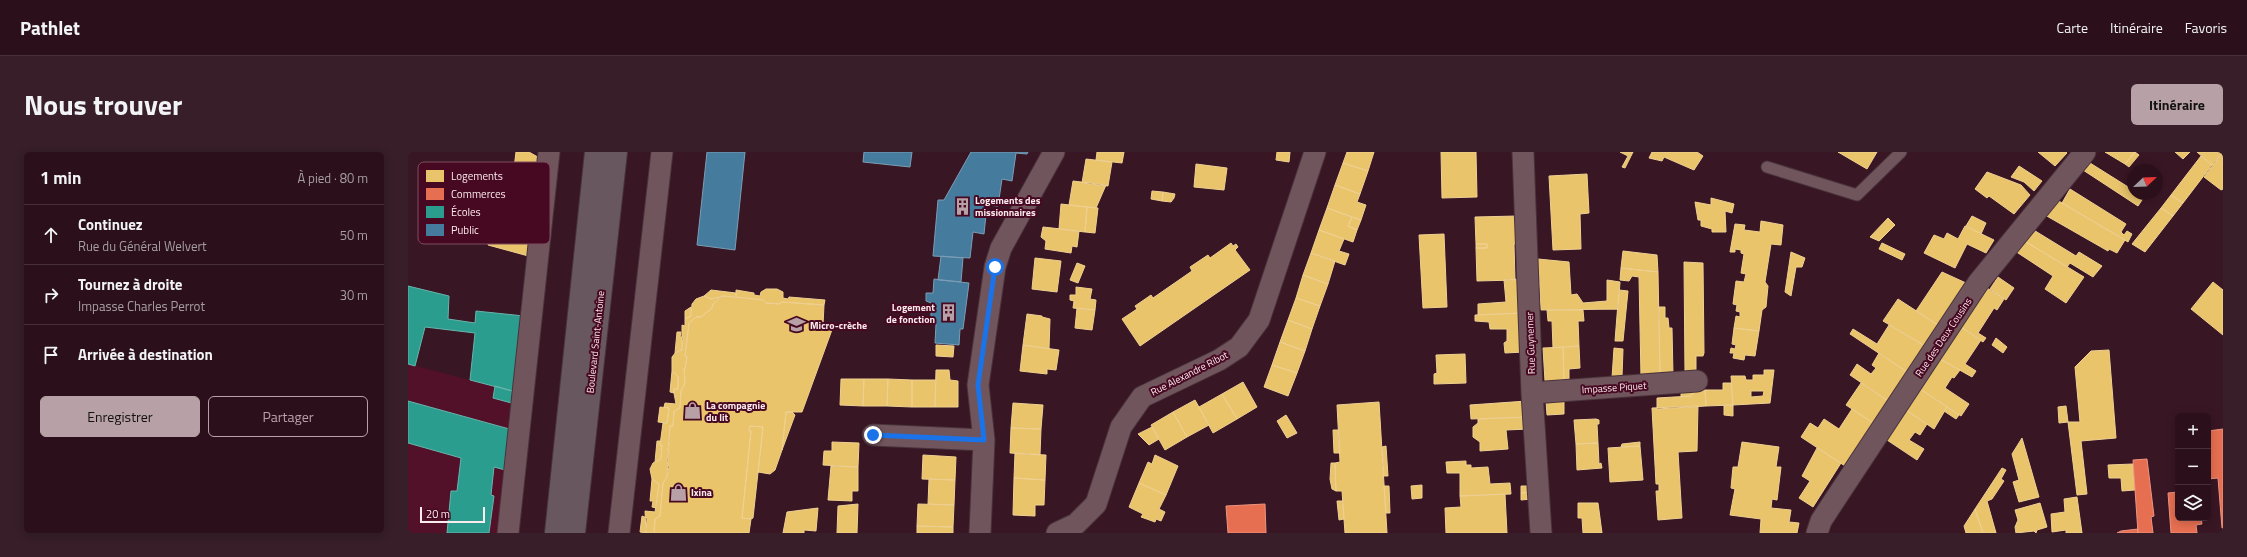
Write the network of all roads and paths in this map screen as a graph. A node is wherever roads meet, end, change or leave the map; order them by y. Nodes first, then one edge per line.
1 (549, 152) edge
2 (596, 152) edge
3 (616, 152) edge
4 (662, 152) edge
5 (1054, 152) edge
6 (1315, 152) edge
7 (1523, 152) edge
8 (1901, 152) edge
9 (2086, 152) edge
10 (548, 162) edge
11 (1767, 167) dead end
12 (539, 244) edge
13 (1697, 381) dead end
14 (1532, 393) junction
15 (873, 435) dead end
16 (984, 440) junction
17 (508, 533) edge
18 (556, 533) edge
19 (574, 533) edge
20 (619, 533) edge
21 (980, 533) edge
22 (1057, 533) edge
23 (1541, 533) edge
24 (1817, 533) edge

1 - 10 street
2 - 18 main road, Boulevard Saint-Antoine
3 - 19 main road, Boulevard Saint-Antoine
4 - 20 street
5 - 16 street
6 - 22 street, Rue Alexandre Ribot
7 - 14 street, Rue Guynemer
8 - 11 lane
9 - 24 street, Rue des Deux Cousins
12 - 17 street
13 - 14 street, Impasse Piquet
14 - 23 street, Rue Guynemer
15 - 16 street
16 - 21 street

